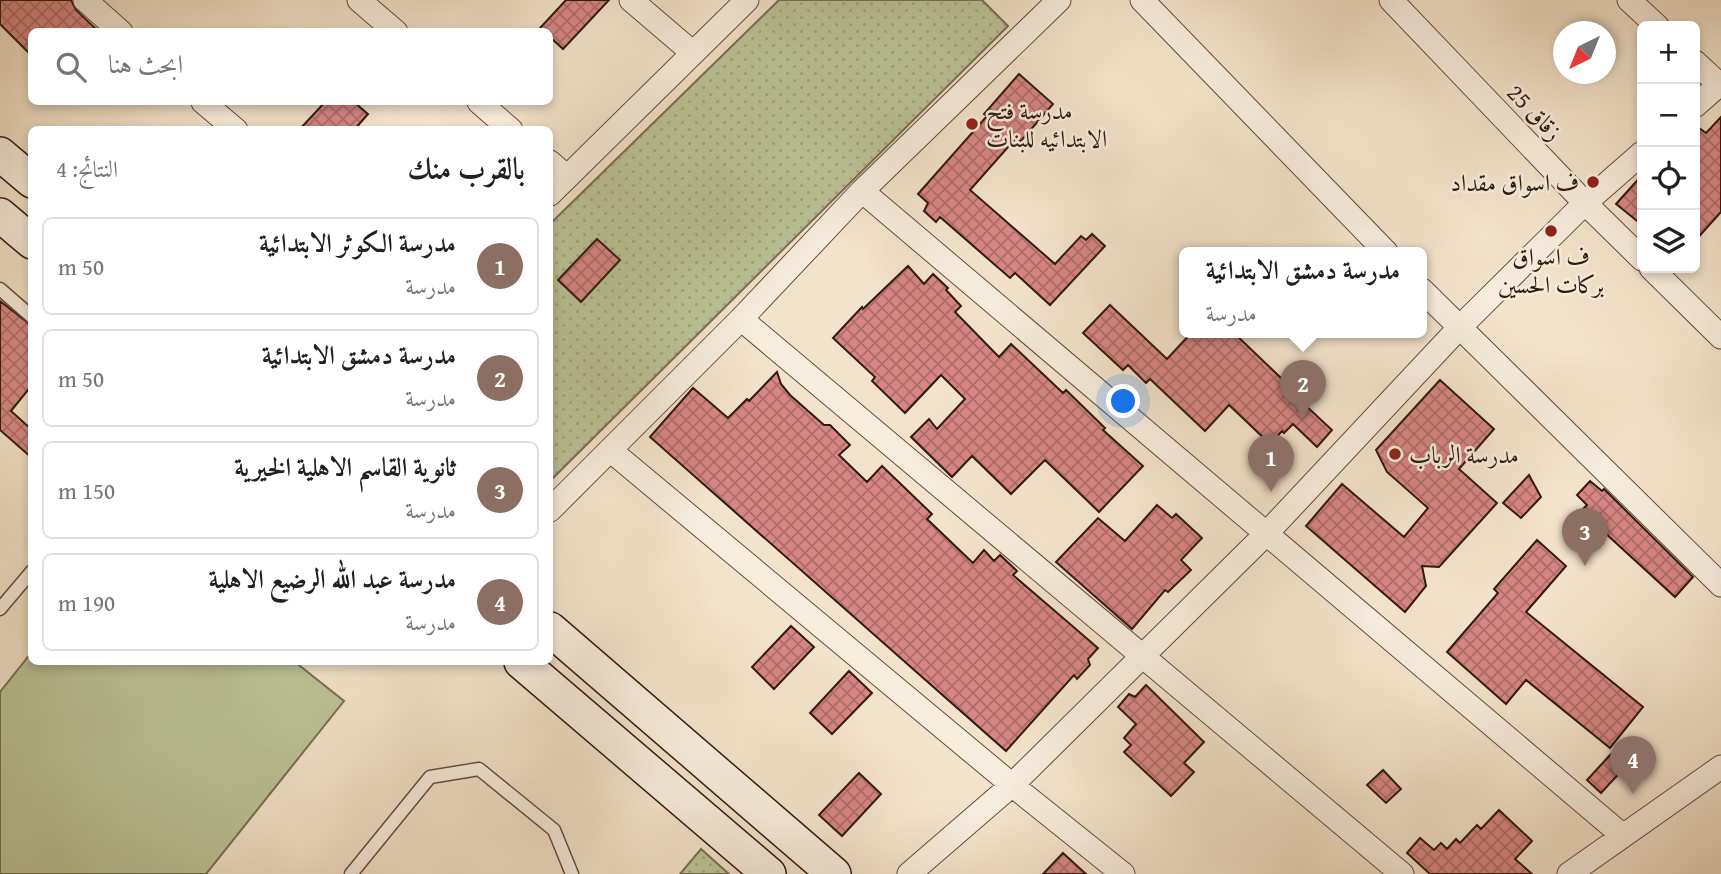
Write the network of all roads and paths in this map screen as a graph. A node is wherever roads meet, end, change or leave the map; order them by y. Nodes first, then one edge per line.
1 (85, 0) edge
2 (359, 0) edge
3 (631, 0) edge
4 (747, 0) edge
5 (1059, 0) edge
6 (1142, 0) edge
7 (1391, 0) edge
8 (1629, 0) edge
9 (1652, 21) edge
10 (116, 28) edge
11 (391, 28) edge
12 (693, 52) junction
13 (1700, 66) edge
14 (1720, 85) edge
15 (1700, 102) edge
16 (207, 105) edge
17 (483, 105) edge
18 (231, 126) edge
19 (507, 126) edge
20 (0, 154) edge
21 (1637, 157) edge
22 (553, 165) edge
23 (567, 177) junction
24 (28, 178) edge
25 (553, 191) edge
26 (862, 191) junction
27 (1586, 203) junction
28 (0, 215) edge
29 (28, 239) edge
30 (1381, 247) edge
31 (1637, 254) edge
32 (1656, 273) edge
33 (0, 289) edge
34 (1427, 295) edge
35 (28, 314) edge
36 (741, 318) junction
37 (1459, 328) junction
38 (1721, 337) edge
39 (610, 450) junction
40 (553, 507) edge
41 (1266, 534) junction
42 (28, 576) edge
43 (1721, 585) edge
44 (0, 609) edge
45 (553, 632) edge
46 (1143, 657) junction
47 (526, 665) edge
48 (1721, 767) edge
49 (726, 781) junction
50 (1012, 785) junction
51 (694, 809) junction
52 (776, 825) junction
53 (1622, 835) junction
54 (757, 864) edge
55 (351, 874) edge
56 (572, 874) edge
57 (834, 874) edge
58 (909, 874) edge
59 (1123, 874) edge
60 (1402, 874) edge
61 (1569, 874) edge

1 - 10 street
2 - 11 street
3 - 12 street
4 - 12 street
5 - 26 street
6 - 30 street
7 - 27 street, زقاق 25
8 - 9 street
12 - 23 street
13 - 14 street
14 - 15 street
16 - 18 street
17 - 19 street
20 - 24 street
21 - 27 street
22 - 23 street
23 - 25 street
26 - 36 street
26 - 41 street
27 - 31 street, زقاق 25
27 - 37 street
28 - 29 street
32 - 38 street
33 - 35 lane
34 - 37 street
36 - 39 street
36 - 46 street
37 - 41 street
37 - 43 street
39 - 40 street
39 - 50 street
41 - 46 street
41 - 53 street
42 - 44 lane
45 - 49 street
46 - 50 street
46 - 60 street
47 - 51 street
48 - 53 street
49 - 51 street
49 - 52 street
50 - 58 street
50 - 59 street
51 - 54 street
52 - 54 street
52 - 57 street
53 - 61 street
55 - 56 lane

